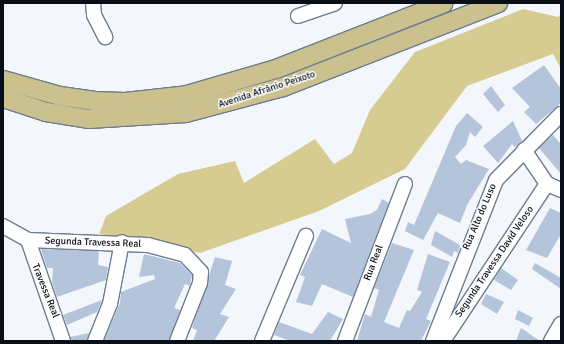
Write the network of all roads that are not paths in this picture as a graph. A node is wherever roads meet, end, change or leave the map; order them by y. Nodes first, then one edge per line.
1 (93, 3) edge
2 (335, 3) edge
3 (444, 3) edge
4 (498, 3) edge
5 (298, 16) dead end
6 (105, 37) dead end
7 (3, 80) edge
8 (3, 98) edge
9 (561, 114) edge
10 (524, 150) junction
11 (405, 184) dead end
12 (547, 184) junction
13 (561, 190) edge
14 (3, 226) edge
15 (306, 236) dead end
16 (28, 240) junction
17 (122, 242) junction
18 (561, 324) edge
19 (63, 341) edge
20 (95, 341) edge
21 (177, 341) edge
22 (262, 341) edge
23 (345, 341) edge
24 (433, 341) edge
25 (443, 341) edge
26 (552, 341) edge

1 - 6 street
2 - 5 street
3 - 7 main road, Avenida Afrânio Peixoto
4 - 8 main road, Avenida Afrânio Peixoto
9 - 10 street, Rua Alto do Luso
10 - 12 street
10 - 24 street, Rua Alto do Luso
11 - 23 street, Rua Real
12 - 13 street
12 - 25 street, Segunda Travessa David Veloso
14 - 16 street, Segunda Travessa Real
15 - 22 street
16 - 17 street, Segunda Travessa Real
16 - 19 street, Travessa Real
17 - 20 street
17 - 21 street, Segunda Travessa Real
18 - 26 street

